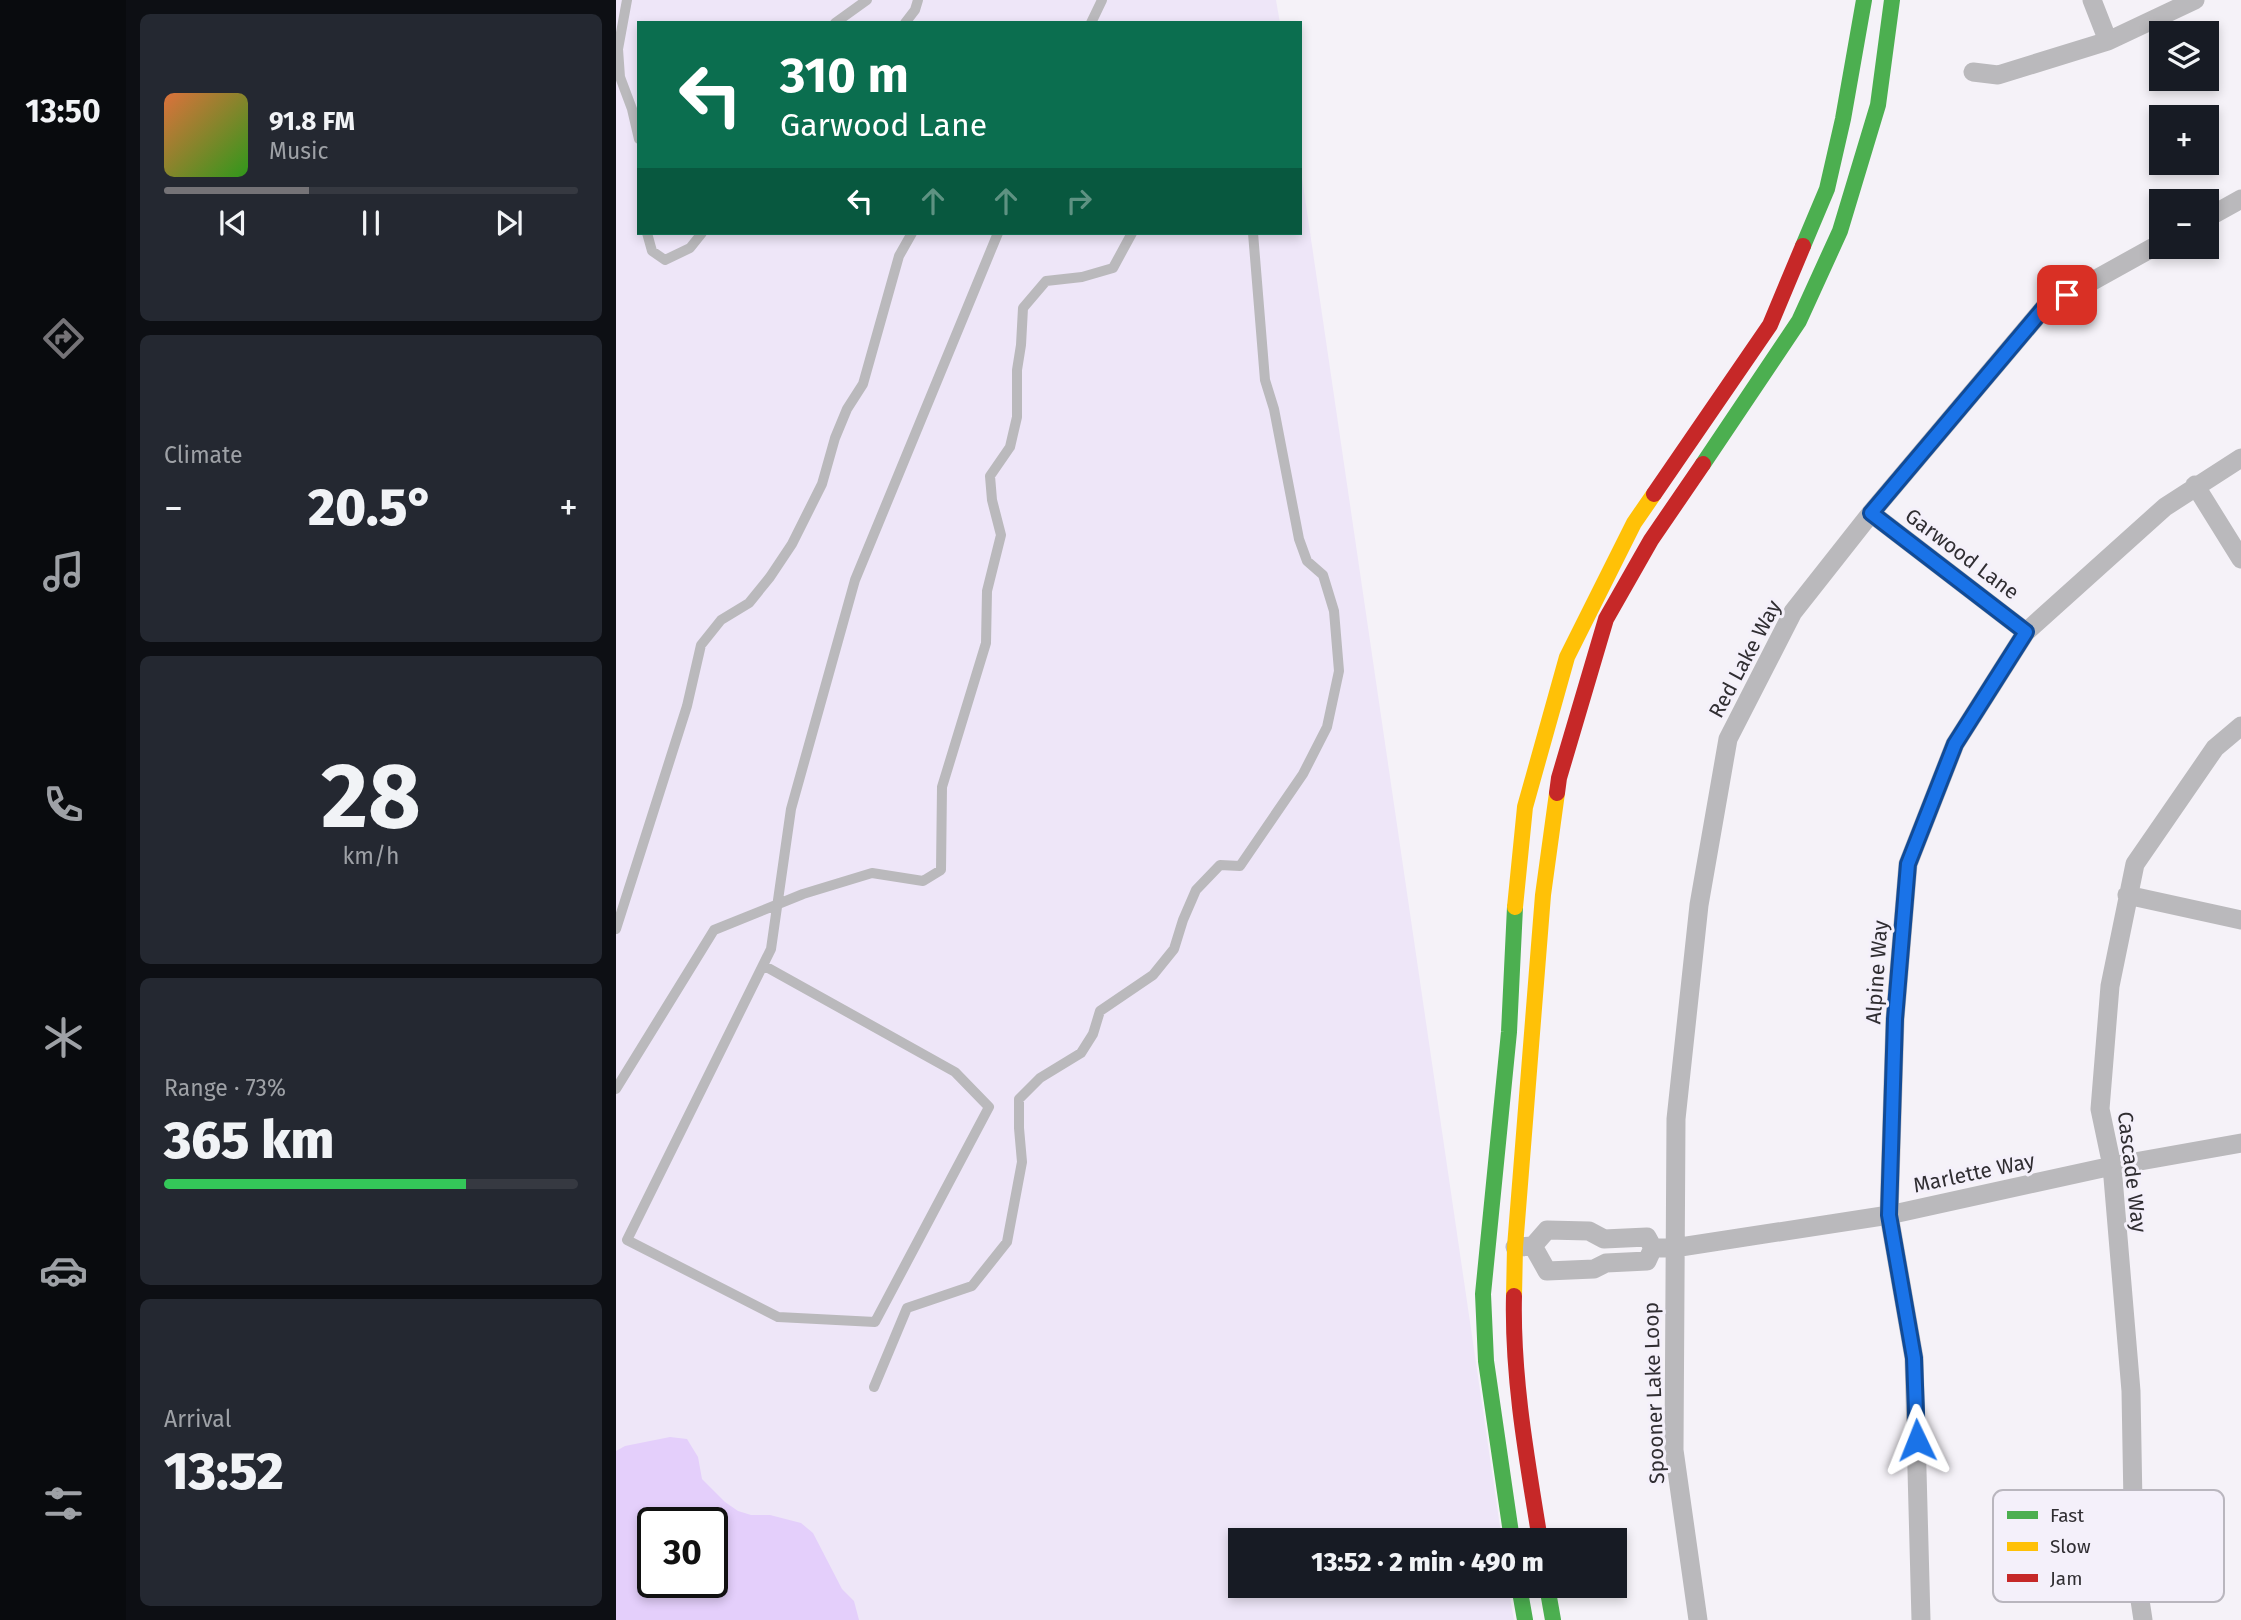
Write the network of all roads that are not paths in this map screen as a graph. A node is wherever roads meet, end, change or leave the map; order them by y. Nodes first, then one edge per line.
1 (627, 0) edge
2 (867, 0) edge
3 (918, 0) edge
4 (1102, 0) edge
5 (1864, 0) edge
6 (1892, 0) edge
7 (2092, 0) edge
8 (2195, 0) edge
9 (838, 21) edge
10 (907, 21) edge
11 (1092, 21) edge
12 (2108, 41) junction
13 (1973, 72) dead end
14 (637, 130) edge
15 (2241, 199) edge
16 (2219, 211) edge
17 (648, 235) edge
18 (700, 235) edge
19 (911, 235) edge
20 (997, 235) edge
21 (1131, 235) edge
22 (1253, 235) edge
23 (2149, 250) edge
24 (2241, 458) edge
25 (2195, 485) junction
26 (1871, 513) junction
27 (2241, 559) edge
28 (2026, 632) junction
29 (2241, 726) edge
30 (2127, 894) junction
31 (777, 904) junction
32 (2241, 920) edge
33 (616, 929) edge
34 (763, 965) junction
35 (616, 1088) edge
36 (2241, 1143) edge
37 (2112, 1166) junction
38 (1889, 1215) junction
39 (1604, 1239) junction
40 (1487, 1246) junction
41 (1524, 1247) junction
42 (1653, 1248) junction
43 (1674, 1248) junction
44 (1606, 1263) junction
45 (874, 1387) dead end
46 (2133, 1490) edge
47 (1510, 1528) edge
48 (1538, 1528) edge
49 (1521, 1598) edge
50 (1549, 1598) edge
51 (2140, 1602) edge
52 (1524, 1620) edge
53 (1553, 1620) edge
54 (1698, 1620) edge
55 (1921, 1620) edge
56 (2143, 1620) edge

1 - 14 lane
2 - 9 lane
3 - 10 lane
4 - 11 lane
5 - 40 main road
6 - 41 main road
7 - 12 street
8 - 12 street
12 - 13 street
15 - 16 street
17 - 18 lane
19 - 33 lane
20 - 31 lane
21 - 31 lane
22 - 45 lane
23 - 26 street, Red Lake Way
24 - 25 street, Alpine Way
25 - 27 street
25 - 28 street, Alpine Way
26 - 28 street, Garwood Lane
26 - 43 street, Red Lake Way
28 - 38 street, Alpine Way
29 - 30 street, Cascade Way
30 - 32 street
30 - 37 street, Cascade Way
31 - 34 lane
31 - 35 lane
34 - 34 lane
36 - 37 street, Marlette Way
37 - 38 street, Marlette Way
37 - 46 street, Cascade Way
38 - 43 street, Marlette Way
38 - 55 street, Alpine Way
39 - 41 street
39 - 42 street
39 - 44 street
40 - 41 main road
40 - 47 main road
41 - 44 street
41 - 48 main road
42 - 43 street, Marlette Way
42 - 44 street
43 - 54 street, Spooner Lake Loop
49 - 52 main road
50 - 53 main road
51 - 56 street, Cascade Way

